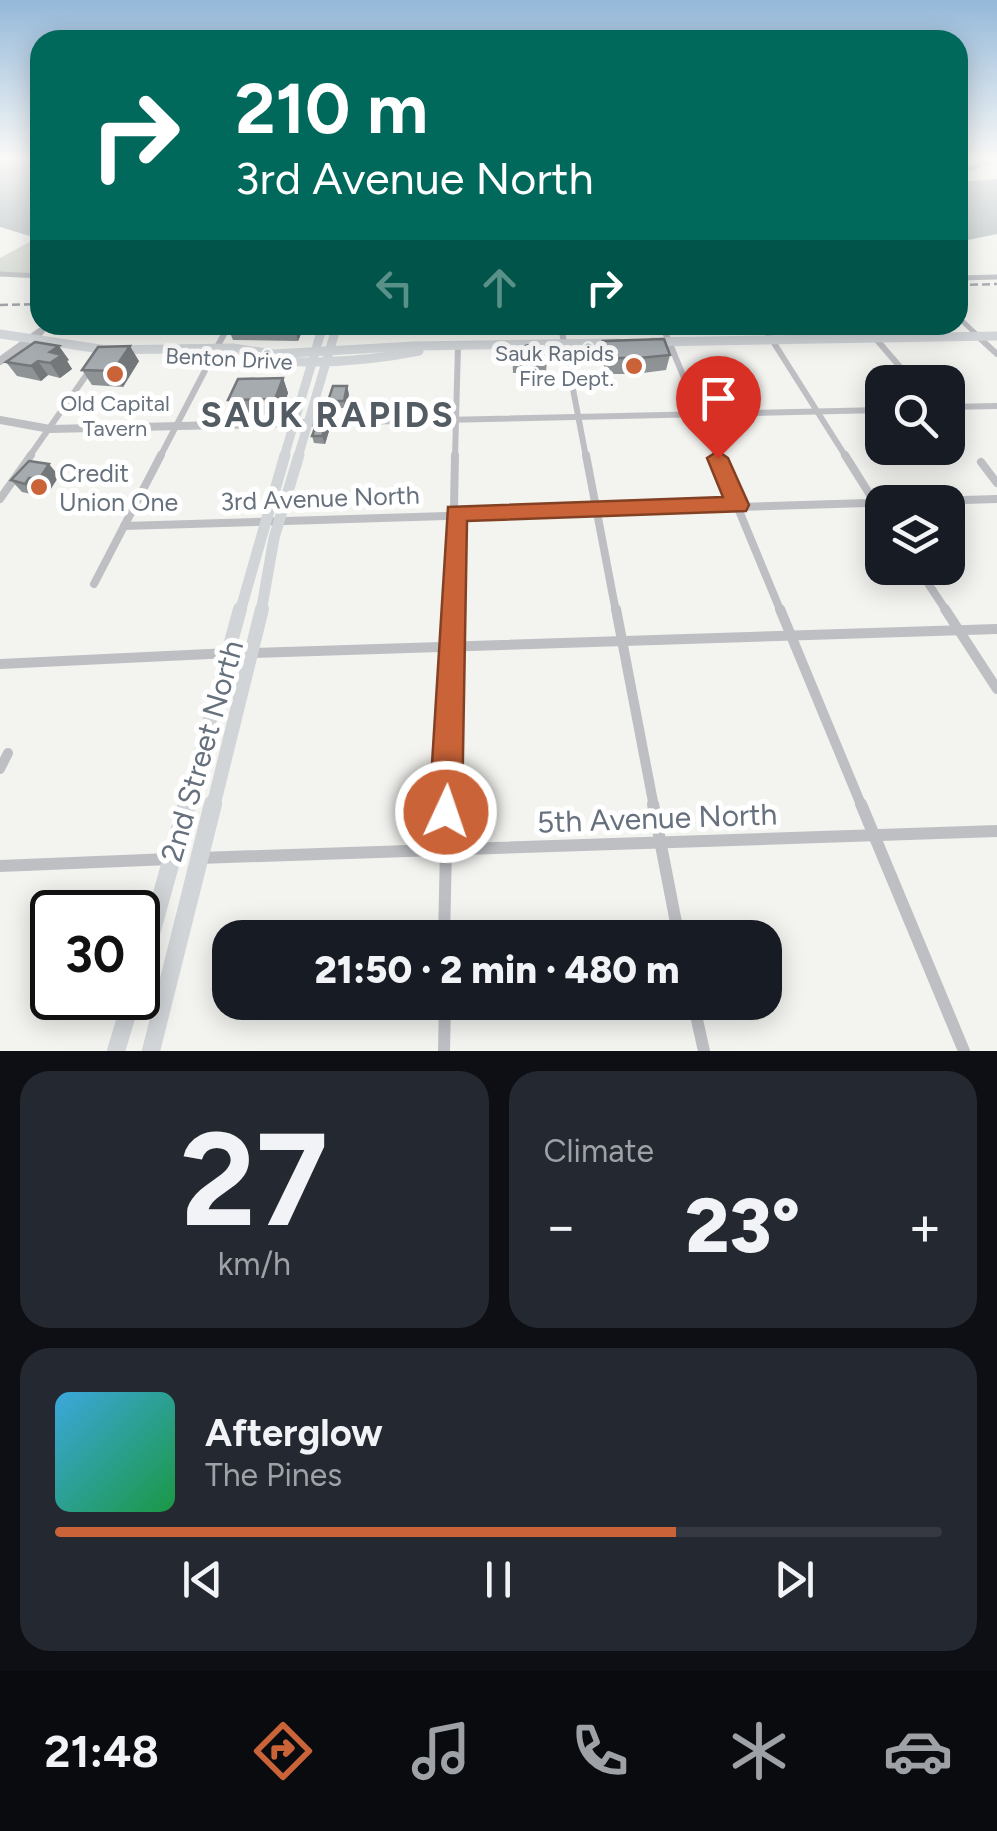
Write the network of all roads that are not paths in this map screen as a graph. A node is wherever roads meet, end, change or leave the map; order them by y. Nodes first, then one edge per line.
1 (0, 274) edge
2 (30, 276) edge
3 (997, 277) edge
4 (968, 278) edge
5 (968, 326) edge
6 (35, 335) edge
7 (222, 335) edge
8 (320, 335) edge
9 (335, 335) edge
10 (563, 335) edge
11 (666, 335) edge
12 (771, 335) edge
13 (873, 335) edge
14 (979, 336) junction
15 (997, 336) edge
16 (0, 338) edge
17 (876, 338) junction
18 (774, 340) junction
19 (26, 342) junction
20 (644, 342) edge
21 (669, 342) junction
22 (624, 343) edge
23 (565, 344) junction
24 (458, 346) junction
25 (212, 351) junction
26 (331, 352) junction
27 (104, 353) junction
28 (997, 354) edge
29 (313, 358) junction
30 (0, 361) edge
31 (899, 365) edge
32 (997, 406) edge
33 (965, 407) edge
34 (865, 411) edge
35 (698, 412) junction
36 (820, 413) junction
37 (580, 416) junction
38 (456, 418) junction
39 (0, 420) edge
40 (311, 423) junction
41 (294, 424) junction
42 (172, 426) junction
43 (50, 429) junction
44 (981, 462) dead end
45 (997, 482) edge
46 (865, 487) edge
47 (997, 498) edge
48 (0, 499) edge
49 (965, 499) edge
50 (865, 500) edge
51 (738, 505) junction
52 (598, 510) junction
53 (456, 513) junction
54 (271, 520) junction
55 (124, 526) junction
56 (94, 584) dead end
57 (929, 585) edge
58 (997, 628) edge
59 (958, 630) junction
60 (791, 636) junction
61 (621, 642) junction
62 (454, 644) junction
63 (230, 653) junction
64 (254, 653) junction
65 (0, 664) edge
66 (997, 689) edge
67 (8, 753) dead end
68 (0, 769) edge
69 (997, 830) edge
70 (874, 836) junction
71 (659, 843) junction
72 (444, 849) junction
73 (199, 858) junction
74 (172, 859) junction
75 (0, 866) edge
76 (160, 902) edge
77 (444, 920) edge
78 (675, 920) edge
79 (125, 1020) edge
80 (444, 1020) edge
81 (697, 1020) edge
82 (116, 1051) edge
83 (151, 1051) edge
84 (444, 1051) edge
85 (704, 1051) edge
86 (964, 1051) edge

1 - 2 street
3 - 4 street
5 - 14 street
6 - 19 street
7 - 25 street
8 - 29 main road
9 - 26 main road, 2nd Street North
10 - 23 street
11 - 21 street
12 - 18 street
13 - 17 street
14 - 15 main road
14 - 17 main road
14 - 28 street
16 - 19 main road, Benton Drive
17 - 18 main road
17 - 31 street
18 - 21 main road
18 - 36 street
19 - 27 main road, Benton Drive
19 - 30 street
20 - 21 main road
21 - 35 street
22 - 23 main road, Benton Drive
23 - 24 main road, Benton Drive
23 - 37 street
24 - 26 main road, Benton Drive
24 - 38 street
25 - 27 main road, Benton Drive
25 - 29 main road, Benton Drive
25 - 42 street
26 - 29 main road, Benton Drive
26 - 40 main road, 2nd Street North
27 - 43 street
29 - 41 main road
32 - 33 street
34 - 36 street
35 - 36 street
35 - 37 street
35 - 51 street
36 - 46 street
37 - 38 street
37 - 52 street
38 - 40 street
38 - 53 street
39 - 43 street
40 - 41 street
40 - 54 main road, 2nd Street North
41 - 42 street
41 - 54 main road
42 - 43 street
42 - 55 street
43 - 48 street
44 - 45 street
47 - 49 street, 3rd Avenue North
50 - 51 street, 3rd Avenue North
51 - 52 street, 3rd Avenue North
51 - 60 street
52 - 53 street, 3rd Avenue North
52 - 61 street
53 - 54 street, 3rd Avenue North
53 - 62 street
54 - 55 street, 3rd Avenue North
54 - 63 main road, 2nd Street North
54 - 64 main road
55 - 56 street
57 - 59 street
58 - 59 street
59 - 60 street
59 - 66 street
60 - 61 street
60 - 70 street
61 - 62 street
61 - 71 street
62 - 64 street
62 - 72 street
63 - 65 street
63 - 74 main road, 2nd Street North
64 - 73 main road
67 - 68 street
69 - 70 street, 5th Avenue North
70 - 71 street, 5th Avenue North
70 - 86 street
71 - 72 street, 5th Avenue North
71 - 78 street
72 - 73 street, 5th Avenue North
72 - 77 street
73 - 83 main road
74 - 75 street
74 - 76 main road, 2nd Street North
79 - 82 main road
80 - 84 street
81 - 85 street

